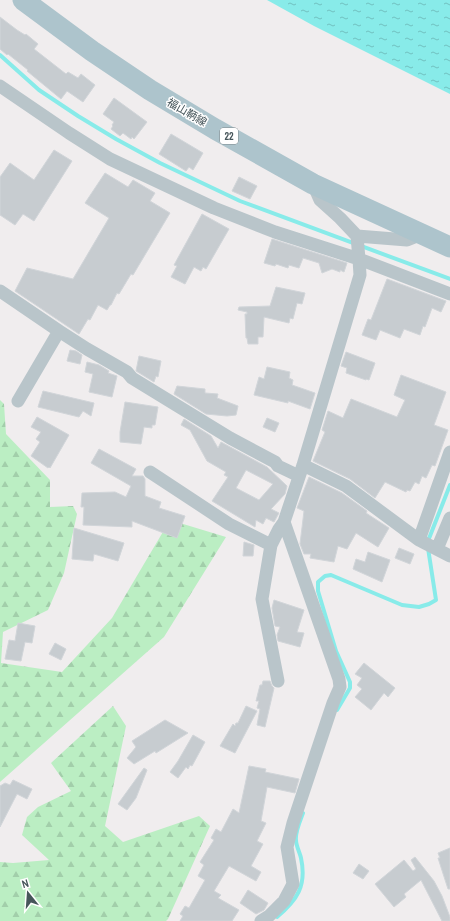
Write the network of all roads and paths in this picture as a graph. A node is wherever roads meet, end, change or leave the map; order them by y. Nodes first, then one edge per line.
1 (23, 0) edge
2 (0, 86) edge
3 (313, 184) junction
4 (422, 234) junction
5 (357, 239) junction
6 (450, 247) edge
7 (359, 257) junction
8 (0, 292) edge
9 (450, 294) edge
10 (59, 331) junction
11 (18, 401) dead end
12 (450, 452) edge
13 (301, 471) junction
14 (150, 472) dead end
15 (450, 518) edge
16 (284, 522) junction
17 (271, 545) junction
18 (428, 545) junction
19 (450, 556) edge
20 (278, 681) dead end
21 (261, 921) edge

1 - 3 main road, 福山鞆線 / 22
2 - 7 street
3 - 4 main road, 福山鞆線 / 22
3 - 5 street
4 - 5 street
4 - 6 main road, 福山鞆線 / 22
5 - 7 street
7 - 9 street
7 - 13 street
8 - 10 street
10 - 11 street
10 - 13 street
12 - 18 street
13 - 16 street
13 - 18 street
14 - 17 street
15 - 18 street
16 - 17 street
16 - 21 street
17 - 20 street
18 - 19 street

